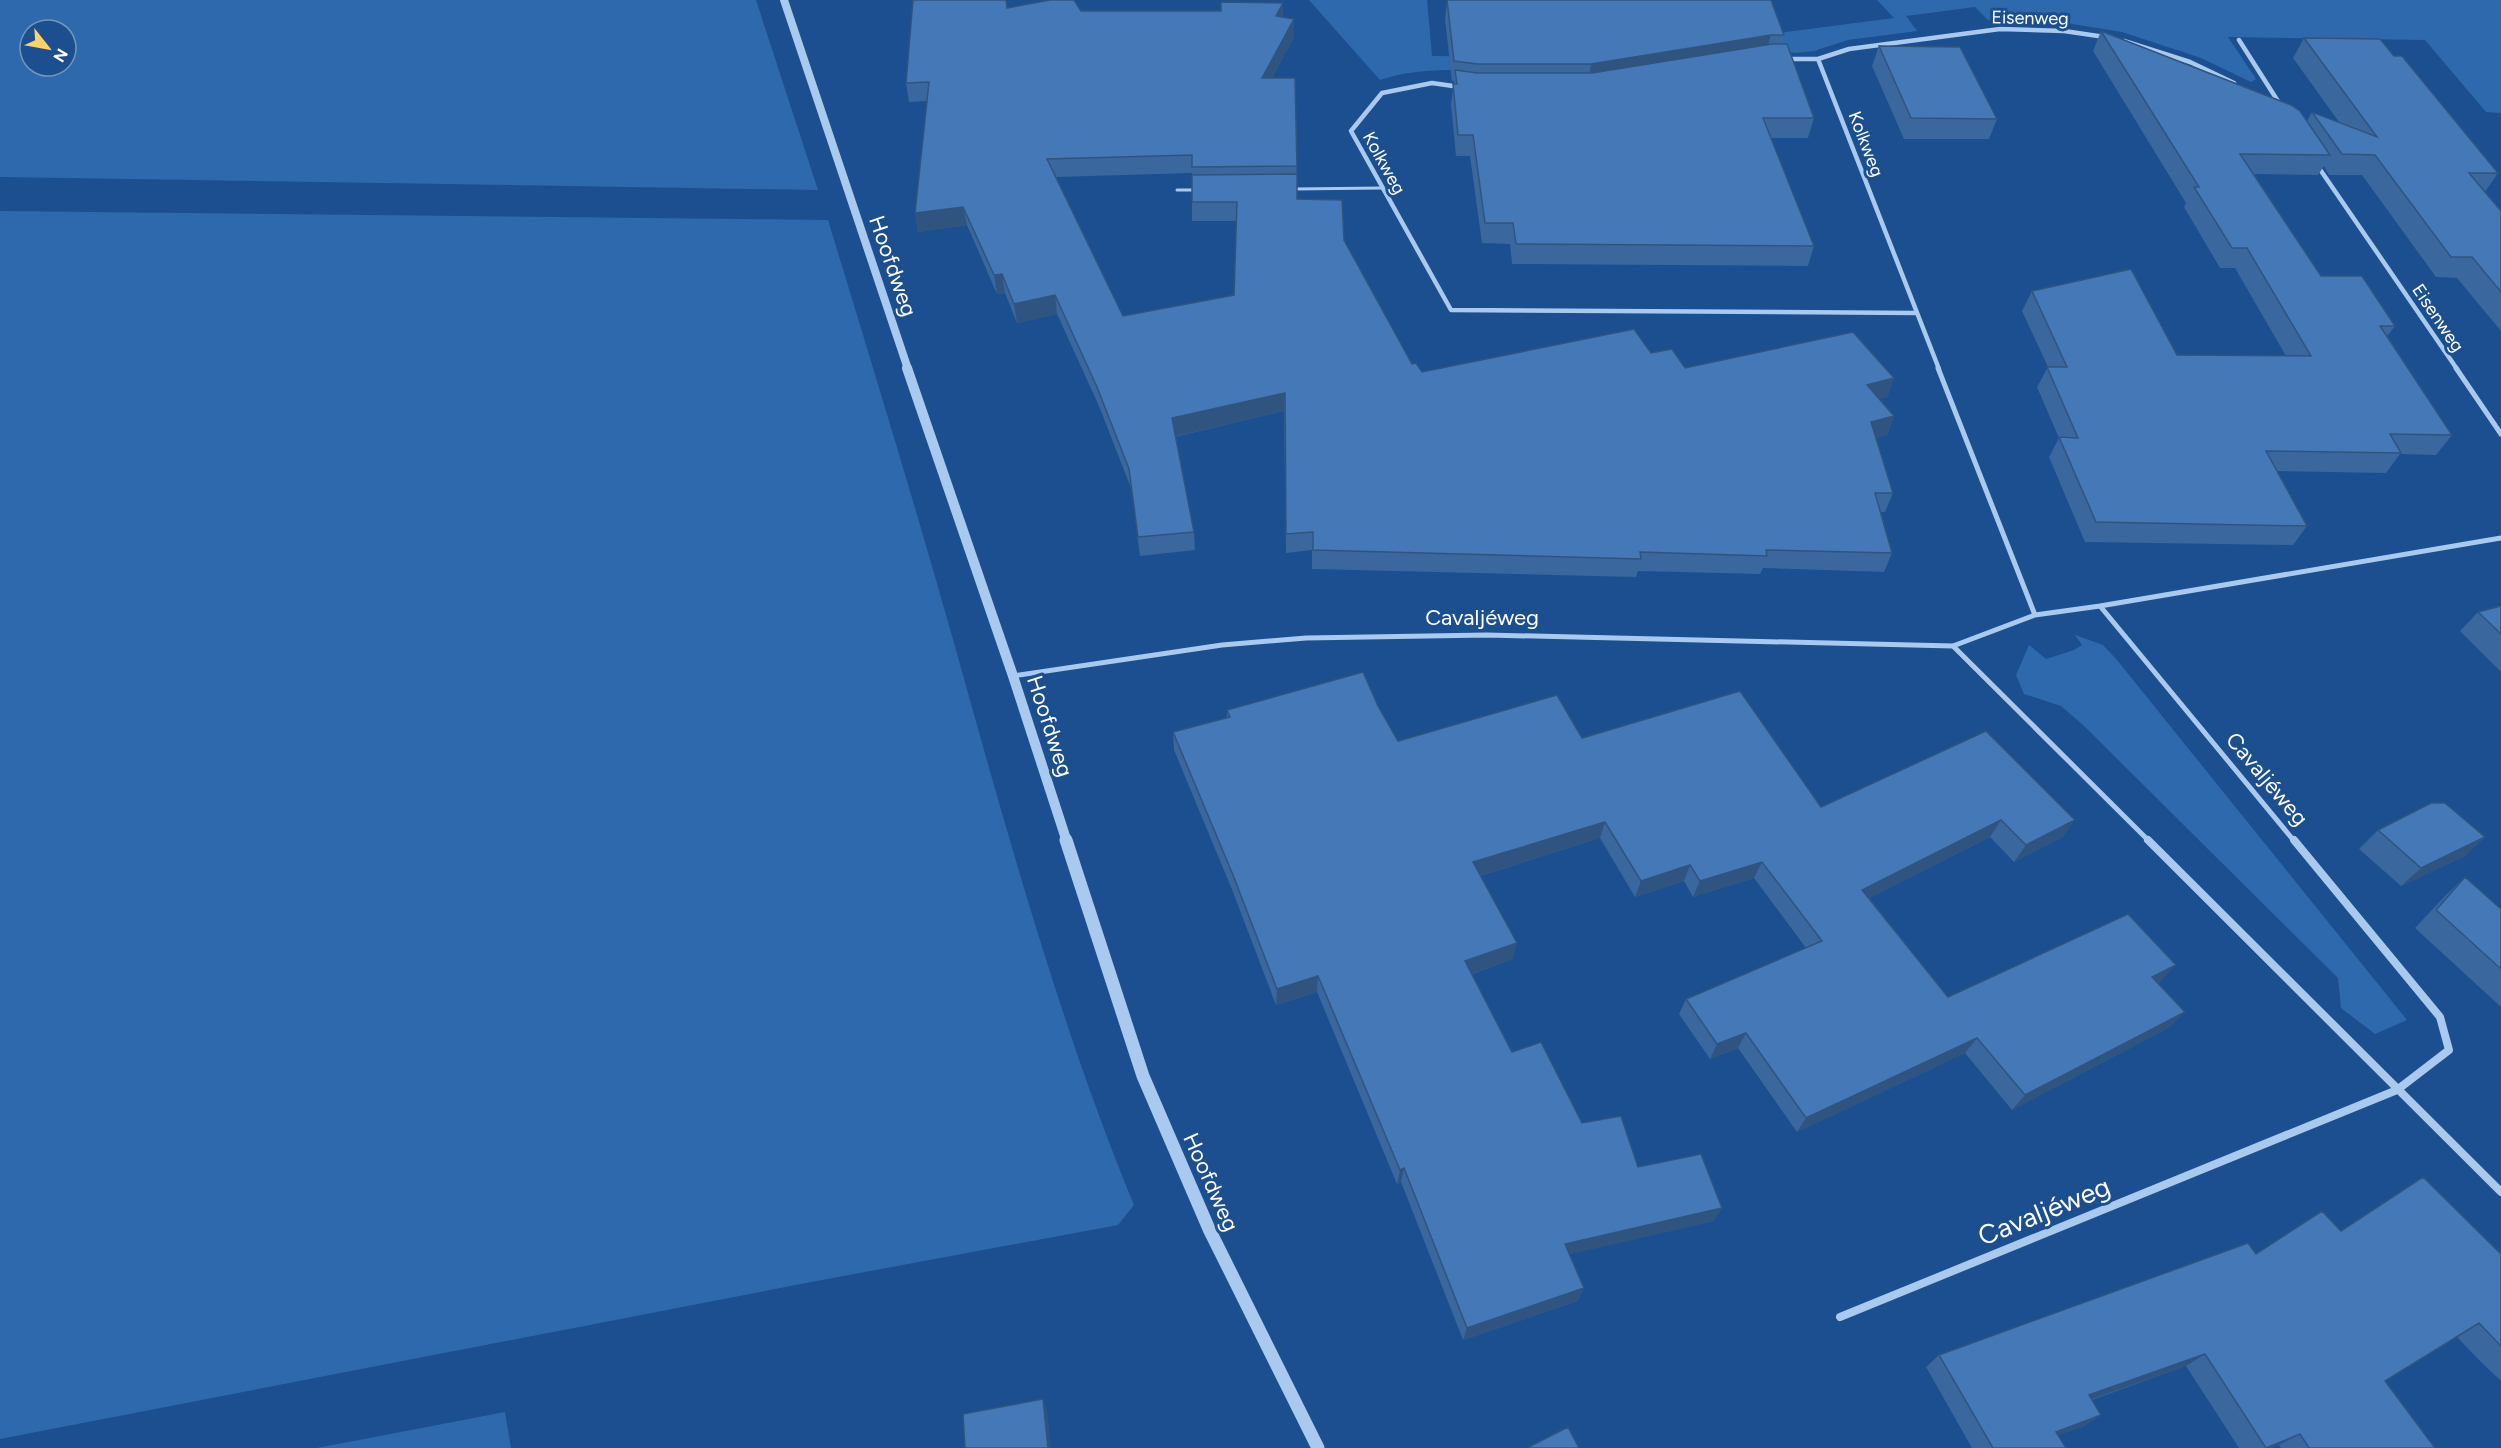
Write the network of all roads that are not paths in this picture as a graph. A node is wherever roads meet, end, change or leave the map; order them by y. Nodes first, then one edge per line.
1 (784, 0) edge
2 (2108, 38) edge
3 (2119, 40) edge
4 (2239, 40) dead end
5 (1776, 58) edge
6 (1818, 59) junction
7 (2239, 86) edge
8 (1464, 87) edge
9 (2282, 107) edge
10 (2312, 157) edge
11 (1382, 188) junction
12 (1291, 189) edge
13 (1177, 190) dead end
14 (1200, 190) edge
15 (1917, 314) junction
16 (2501, 434) edge
17 (2501, 538) edge
18 (2100, 606) junction
19 (2035, 615) junction
20 (1953, 646) junction
21 (1013, 676) junction
22 (2397, 1090) junction
23 (2501, 1192) edge
24 (1840, 1317) dead end
25 (1318, 1448) edge

1 - 21 street, Hoofdweg
2 - 6 street, Eisenweg
3 - 7 street
4 - 9 street
5 - 6 street
6 - 15 street, Kolkweg
8 - 11 street, Kolkweg
10 - 16 street, Eisenweg
11 - 12 lane
11 - 15 street, Kolkweg
13 - 14 lane
15 - 19 street, Kolkweg
17 - 18 street
18 - 19 street, Cavaljéweg
18 - 22 street, Cavaljéweg
19 - 20 street, Cavaljéweg
20 - 21 street, Cavaljéweg
20 - 22 street
21 - 25 street, Hoofdweg
22 - 23 street
22 - 24 street, Cavaljéweg

